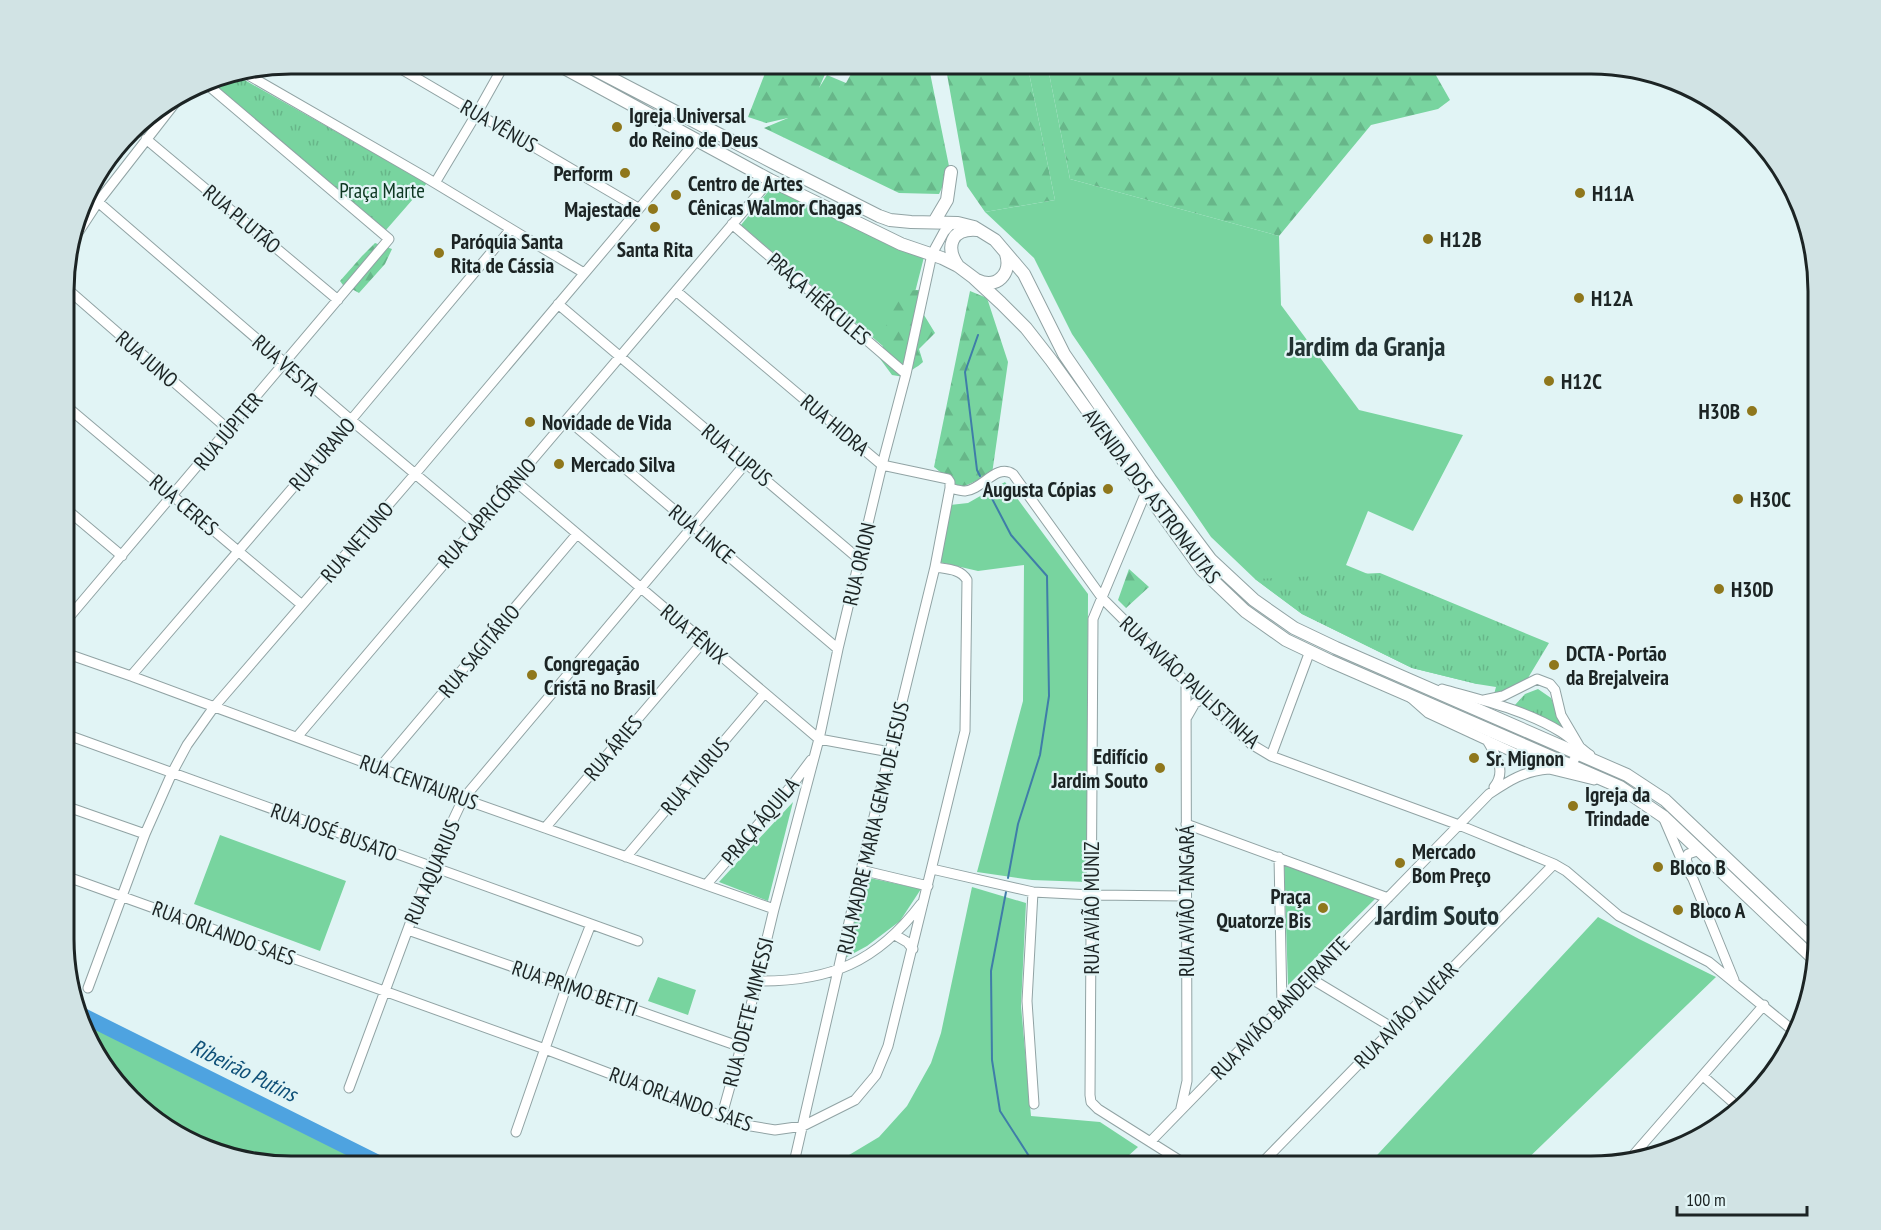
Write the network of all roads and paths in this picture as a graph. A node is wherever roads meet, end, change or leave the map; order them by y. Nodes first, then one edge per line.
1 (410, 74) edge
2 (499, 74) edge
3 (575, 74) edge
4 (603, 74) edge
5 (252, 77) edge
6 (212, 88) edge
7 (168, 111) edge
8 (477, 113) junction
9 (146, 139) junction
10 (698, 140) junction
11 (951, 171) dead end
12 (770, 180) junction
13 (435, 183) junction
14 (99, 202) junction
15 (638, 208) junction
16 (934, 222) junction
17 (952, 223) junction
18 (732, 224) junction
19 (84, 225) edge
20 (510, 230) junction
21 (981, 231) junction
22 (932, 254) junction
23 (1006, 254) junction
24 (958, 266) junction
25 (584, 273) junction
26 (974, 278) junction
27 (676, 291) junction
28 (74, 295) edge
29 (338, 300) junction
30 (558, 304) junction
31 (621, 356) junction
32 (284, 363) junction
33 (906, 374) junction
34 (74, 413) edge
35 (567, 418) junction
36 (351, 420) junction
37 (229, 430) junction
38 (747, 463) junction
39 (882, 465) junction
40 (415, 474) junction
41 (515, 480) junction
42 (950, 488) junction
43 (1146, 492) junction
44 (174, 496) junction
45 (74, 516) edge
46 (476, 525) junction
47 (693, 526) junction
48 (577, 534) junction
49 (237, 550) junction
50 (122, 556) junction
51 (860, 560) junction
52 (935, 567) junction
53 (640, 588) junction
54 (1103, 598) junction
55 (302, 605) junction
56 (74, 609) edge
57 (703, 642) junction
58 (838, 649) junction
59 (1310, 651) junction
60 (74, 656) edge
61 (131, 676) junction
62 (1186, 682) junction
63 (764, 694) junction
64 (1203, 699) junction
65 (1478, 704) junction
66 (214, 707) junction
67 (1185, 722) junction
68 (1467, 726) junction
69 (74, 737) edge
70 (297, 737) junction
71 (819, 739) junction
72 (1486, 739) junction
73 (1580, 751) junction
74 (890, 752) junction
75 (1271, 756) junction
76 (814, 757) junction
77 (380, 767) junction
78 (1549, 769) junction
79 (1568, 769) junction
80 (172, 773) junction
81 (793, 784) junction
82 (805, 794) junction
83 (1489, 794) junction
84 (463, 799) junction
85 (74, 809) edge
86 (1664, 818) junction
87 (1186, 824) junction
88 (1459, 825) junction
89 (545, 828) junction
90 (145, 834) junction
91 (1704, 854) junction
92 (626, 857) junction
93 (1279, 857) junction
94 (1554, 864) junction
95 (431, 867) junction
96 (932, 869) junction
97 (861, 870) junction
98 (74, 879) edge
99 (1693, 879) junction
100 (706, 885) junction
101 (928, 886) junction
102 (1033, 892) junction
103 (1092, 895) junction
104 (123, 896) junction
105 (1186, 896) junction
106 (1388, 898) junction
107 (924, 899) junction
108 (774, 909) junction
109 (591, 924) junction
110 (408, 930) junction
111 (894, 935) junction
112 (1808, 936) edge
113 (638, 941) dead end
114 (913, 949) junction
115 (1807, 953) edge
116 (840, 969) junction
117 (1310, 978) junction
118 (757, 981) junction
119 (1735, 982) junction
120 (567, 985) junction
121 (88, 988) dead end
122 (384, 992) junction
123 (1764, 1005) junction
124 (1282, 1006) junction
125 (1789, 1027) edge
126 (1392, 1028) junction
127 (741, 1047) junction
128 (545, 1049) junction
129 (1702, 1076) junction
130 (1187, 1080) junction
131 (1203, 1087) junction
132 (349, 1088) dead end
133 (1734, 1103) edge
134 (1034, 1104) dead end
135 (1181, 1110) junction
136 (722, 1115) junction
137 (803, 1126) junction
138 (516, 1132) dead end
139 (1151, 1141) junction
140 (1637, 1151) edge
141 (796, 1156) edge
142 (1174, 1156) edge
143 (1269, 1156) edge

1 - 8 street, RUA VÊNUS
2 - 8 street
3 - 10 main road, AVENIDA DOS ASTRONAUTAS
4 - 16 main road, AVENIDA DOS ASTRONAUTAS
5 - 13 street
6 - 29 street, RUA JÚPITER
7 - 9 street
8 - 13 street
8 - 15 street, RUA VÊNUS
9 - 14 street
9 - 29 street, RUA PLUTÃO
10 - 12 main road, AVENIDA DOS ASTRONAUTAS
10 - 15 street, RUA NETUNO
11 - 16 main road
12 - 18 street, RUA CAPRICÓRNIO
12 - 22 main road, AVENIDA DOS ASTRONAUTAS
13 - 20 street
14 - 19 street
14 - 32 street, RUA VESTA
15 - 25 street, RUA NETUNO
16 - 17 main road, AVENIDA DOS ASTRONAUTAS
17 - 21 main road, AVENIDA DOS ASTRONAUTAS
17 - 22 street, RUA ORION
18 - 27 street, RUA CAPRICÓRNIO
18 - 33 street, PRAÇA HÉRCULES
20 - 25 street
20 - 36 street, RUA URANO
21 - 23 main road, AVENIDA DOS ASTRONAUTAS
21 - 24 main road
22 - 24 main road, AVENIDA DOS ASTRONAUTAS
22 - 33 street, RUA ORION
23 - 26 main road
23 - 65 main road, AVENIDA DOS ASTRONAUTAS
24 - 26 main road, AVENIDA DOS ASTRONAUTAS
25 - 30 street, RUA NETUNO
26 - 43 main road, AVENIDA DOS ASTRONAUTAS
27 - 31 street, RUA CAPRICÓRNIO
27 - 39 street, RUA HIDRA
28 - 37 street, RUA JUNO
29 - 32 street, RUA JÚPITER
30 - 31 street, RUA LUPUS
30 - 40 street, RUA NETUNO
31 - 35 street, RUA CAPRICÓRNIO
31 - 38 street, RUA LUPUS
32 - 36 street, RUA VESTA
32 - 37 street, RUA JÚPITER
33 - 39 street, RUA ORION
34 - 44 street, RUA CERES
35 - 41 street, RUA CAPRICÓRNIO
35 - 47 street, RUA LINCE
36 - 40 street, RUA VESTA
36 - 49 street, RUA URANO
37 - 44 street, RUA JÚPITER
38 - 47 street, RUA AQUARIUS
38 - 51 street, RUA LUPUS
39 - 42 street, RUA HIDRA
39 - 51 street, RUA ORION
40 - 46 street, RUA VESTA
40 - 55 street, RUA NETUNO
41 - 46 street, RUA CAPRICÓRNIO
41 - 48 street, RUA FÊNIX
42 - 52 street, RUA MADRE MARIA GEMA DE JESUS
42 - 54 street, RUA AVIÃO PAULISTINHA
43 - 54 street, RUA AVIÃO MUNIZ
43 - 59 main road, AVENIDA DOS ASTRONAUTAS
44 - 49 street, RUA CERES
44 - 50 street, RUA JÚPITER
45 - 50 street
46 - 70 street, RUA CAPRICÓRNIO
47 - 53 street, RUA AQUARIUS
47 - 58 street, RUA LINCE
48 - 53 street, RUA FÊNIX
48 - 77 street, RUA SAGITÁRIO
49 - 55 street, RUA CERES
49 - 61 street, RUA URANO
50 - 56 street, RUA JÚPITER
51 - 58 street, RUA ORION
52 - 74 street, RUA MADRE MARIA GEMA DE JESUS
52 - 96 street, RUA ORLANDO SAES
53 - 57 street, RUA FÊNIX
53 - 84 street, RUA AQUARIUS
54 - 62 street, RUA AVIÃO PAULISTINHA
54 - 103 street, RUA AVIÃO MUNIZ
55 - 66 street, RUA NETUNO
57 - 63 street, RUA FÊNIX
57 - 89 street, RUA ÁRIES
58 - 71 street, RUA ORION
59 - 68 main road, AVENIDA DOS ASTRONAUTAS
59 - 75 street
60 - 61 street, RUA CENTAURUS
61 - 66 street, RUA CENTAURUS
62 - 64 street, RUA AVIÃO PAULISTINHA
62 - 67 street, RUA AVIÃO TANGARÁ
63 - 71 street, RUA FÊNIX
63 - 92 street, RUA TAURUS
64 - 67 street
64 - 75 street, RUA AVIÃO PAULISTINHA
65 - 68 street
65 - 73 main road, AVENIDA DOS ASTRONAUTAS
65 - 73 street
66 - 70 street, RUA CENTAURUS
66 - 80 street, RUA NETUNO
67 - 87 street, RUA AVIÃO TANGARÁ
68 - 72 street
68 - 79 main road, AVENIDA DOS ASTRONAUTAS
69 - 80 street, RUA JOSÉ BUSATO
70 - 77 street, RUA CENTAURUS
71 - 74 street, RUA FÊNIX
71 - 76 street, RUA ORION
72 - 78 street
72 - 83 street
73 - 79 street
73 - 112 main road, AVENIDA DOS ASTRONAUTAS
74 - 97 street, RUA MADRE MARIA GEMA DE JESUS
75 - 88 street, RUA AVIÃO PAULISTINHA
76 - 81 street, PRAÇA ÁQUILA
76 - 82 street, RUA ORION
77 - 84 street, RUA CENTAURUS
78 - 79 street
78 - 83 street, RUA AVIÃO BANDEIRANTE
79 - 86 main road, AVENIDA DOS ASTRONAUTAS
80 - 90 street, RUA NETUNO
80 - 95 street, RUA JOSÉ BUSATO
81 - 82 street
81 - 100 street, PRAÇA ÁQUILA
82 - 108 street, RUA ORION
83 - 88 street, RUA AVIÃO BANDEIRANTE
84 - 89 street, RUA CENTAURUS
84 - 95 street, RUA AQUARIUS
85 - 90 street
86 - 91 main road, AVENIDA DOS ASTRONAUTAS
86 - 99 street
87 - 93 street
87 - 105 street, RUA AVIÃO TANGARÁ
88 - 94 street, RUA AVIÃO PAULISTINHA
88 - 106 street, RUA AVIÃO BANDEIRANTE
89 - 92 street, RUA CENTAURUS
90 - 104 street, RUA NETUNO
91 - 99 street
91 - 115 main road, AVENIDA DOS ASTRONAUTAS
92 - 100 street, RUA CENTAURUS
93 - 106 street
93 - 124 street
94 - 119 street, RUA AVIÃO PAULISTINHA
94 - 126 street, RUA AVIÃO ALVEAR
95 - 109 street, RUA JOSÉ BUSATO
95 - 110 street, RUA AQUARIUS
96 - 101 street, RUA ORLANDO SAES
96 - 102 street
97 - 101 street
97 - 116 street, RUA MADRE MARIA GEMA DE JESUS
98 - 104 street, RUA ORLANDO SAES
99 - 119 street
100 - 108 street, RUA CENTAURUS
101 - 107 street, RUA ORLANDO SAES
102 - 103 street
102 - 134 street
103 - 105 street
103 - 139 street, RUA AVIÃO MUNIZ
104 - 121 street, RUA NETUNO
104 - 122 street, RUA ORLANDO SAES
105 - 130 street, RUA AVIÃO TANGARÁ
106 - 117 street, RUA AVIÃO BANDEIRANTE
107 - 111 street
107 - 114 street, RUA ORLANDO SAES
108 - 118 street, RUA ODETE MIMESSI
109 - 113 street, RUA JOSÉ BUSATO
109 - 120 street
110 - 120 street, RUA PRIMO BETTI
110 - 122 street, RUA AQUARIUS
111 - 114 street
111 - 116 street
114 - 137 street, RUA ORLANDO SAES
116 - 118 street
116 - 137 street, RUA MADRE MARIA GEMA DE JESUS
117 - 124 street, RUA AVIÃO BANDEIRANTE
117 - 126 street
118 - 127 street, RUA ODETE MIMESSI
119 - 123 street, RUA AVIÃO PAULISTINHA
120 - 127 street, RUA PRIMO BETTI
120 - 128 street
122 - 128 street, RUA ORLANDO SAES
122 - 132 street, RUA AQUARIUS
123 - 125 street, RUA AVIÃO PAULISTINHA
123 - 129 street
124 - 131 street, RUA AVIÃO BANDEIRANTE
126 - 143 street, RUA AVIÃO ALVEAR
127 - 136 street, RUA ODETE MIMESSI
128 - 136 street, RUA ORLANDO SAES
128 - 138 street
129 - 133 street
129 - 140 street
130 - 131 street
130 - 135 street, RUA AVIÃO TANGARÁ
131 - 135 street, RUA AVIÃO BANDEIRANTE
135 - 139 street, RUA AVIÃO BANDEIRANTE
136 - 137 street, RUA ORLANDO SAES
137 - 141 street, RUA MADRE MARIA GEMA DE JESUS
139 - 142 street, RUA AVIÃO MUNIZ

